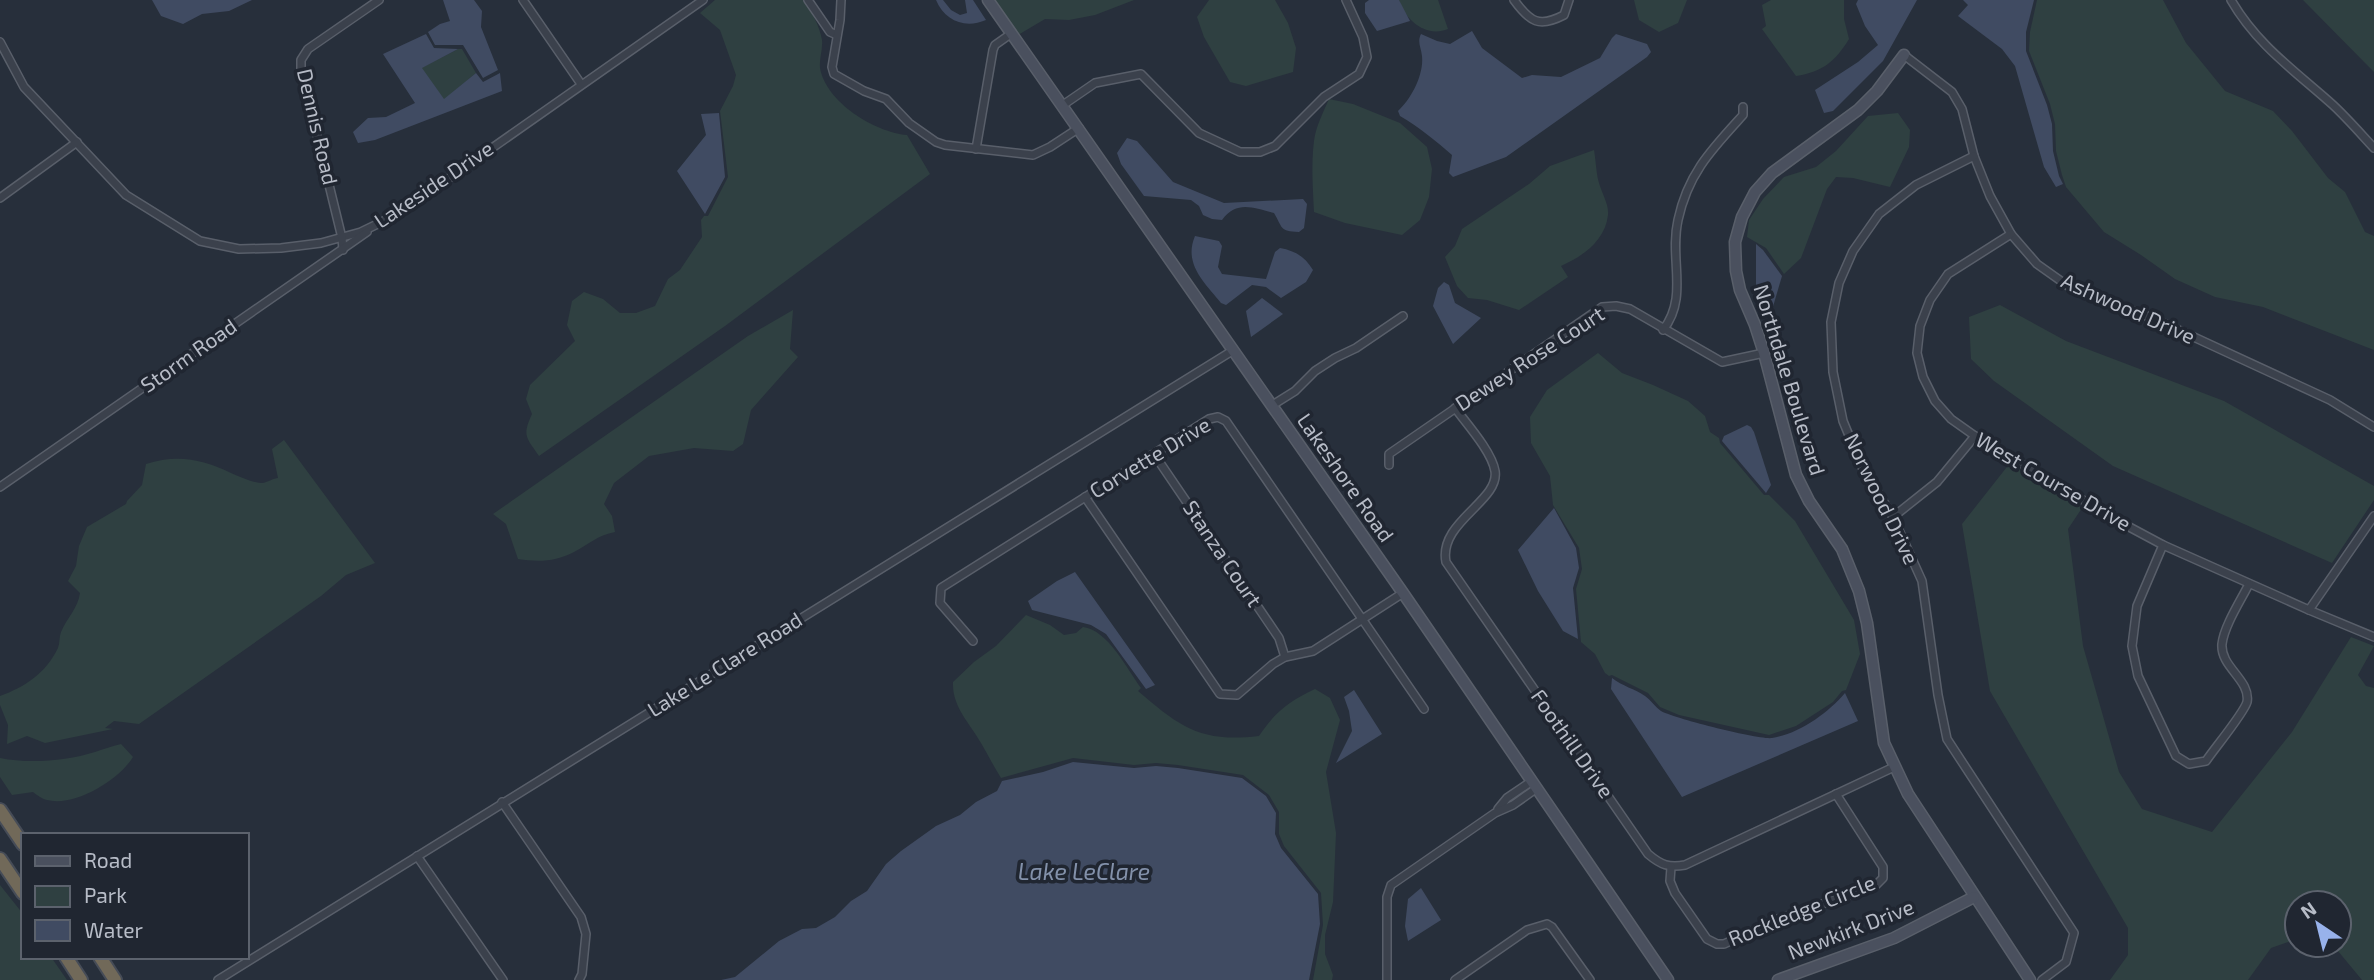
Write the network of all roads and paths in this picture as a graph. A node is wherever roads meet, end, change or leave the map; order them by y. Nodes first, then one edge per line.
1 (379, 0) edge
2 (523, 0) edge
3 (703, 0) edge
4 (808, 0) edge
5 (841, 0) edge
6 (988, 0) edge
7 (1346, 0) edge
8 (1514, 0) edge
9 (1569, 0) edge
10 (2231, 0) edge
11 (1012, 33) junction
12 (837, 35) junction
13 (0, 42) edge
14 (1904, 55) joint
15 (581, 84) junction
16 (1063, 105) junction
17 (1743, 107) dead end
18 (1079, 128) junction
19 (77, 142) junction
20 (2374, 148) edge
21 (976, 149) junction
22 (1974, 156) junction
23 (0, 198) edge
24 (378, 225) junction
25 (2011, 234) junction
26 (342, 238) junction
27 (343, 250) junction
28 (1403, 316) dead end
29 (1663, 330) junction
30 (1232, 351) junction
31 (1764, 353) junction
32 (1271, 406) junction
33 (1455, 408) junction
34 (2374, 427) edge
35 (1975, 436) junction
36 (1154, 454) junction
37 (1389, 465) dead end
38 (0, 487) edge
39 (1085, 497) junction
40 (2374, 516) edge
41 (1893, 517) junction
42 (2164, 545) junction
43 (2249, 583) junction
44 (1403, 593) junction
45 (2309, 611) junction
46 (1363, 619) junction
47 (2374, 637) edge
48 (974, 641) dead end
49 (1285, 657) junction
50 (1424, 709) dead end
51 (1894, 767) junction
52 (1534, 784) junction
53 (1836, 794) junction
54 (502, 802) junction
55 (0, 810) edge
56 (21, 841) edge
57 (417, 856) junction
58 (0, 859) edge
59 (1671, 867) junction
60 (21, 890) edge
61 (1974, 897) junction
62 (67, 959) edge
63 (101, 959) edge
64 (81, 980) edge
65 (115, 980) edge
66 (218, 980) edge
67 (503, 980) edge
68 (579, 980) edge
69 (1387, 980) edge
70 (1455, 980) edge
71 (1590, 980) edge
72 (1668, 980) edge
73 (1778, 980) edge
74 (2030, 980) edge
75 (2042, 980) edge

1 - 26 street, Dennis Road
2 - 15 street
3 - 15 street, Lakeside Drive
4 - 12 street
5 - 12 street
6 - 11 street, Lakeshore Road
7 - 16 street
8 - 9 street
10 - 20 street
11 - 16 street, Lakeshore Road
11 - 21 street
12 - 21 street
13 - 19 street, Lakeside Drive
14 - 22 street, Ashwood Drive
14 - 31 street, Northdale Boulevard
15 - 24 street, Lakeside Drive
16 - 18 street, Lakeshore Road
17 - 29 street
18 - 21 street
18 - 30 street, Lakeshore Road
19 - 23 street
19 - 26 street, Lakeside Drive
22 - 25 street, Ashwood Drive
22 - 41 street, Norwood Drive
24 - 26 street, Lakeside Drive
24 - 27 street, Storm Road
25 - 34 street, Ashwood Drive
25 - 35 street, West Course Drive
26 - 27 street, Dennis Road
27 - 38 street, Storm Road
28 - 32 street
29 - 31 street, Dewey Rose Court
29 - 33 street, Dewey Rose Court
30 - 32 street, Lakeshore Road
30 - 54 street, Lake Le Clare Road
31 - 51 street, Northdale Boulevard
32 - 44 street, Lakeshore Road
33 - 37 street, Dewey Rose Court
33 - 59 street, Foothill Drive
35 - 41 street
35 - 42 street, West Course Drive
36 - 39 street, Corvette Drive
36 - 46 street, Corvette Drive
36 - 49 street, Stanza Court
39 - 48 street, Corvette Drive
39 - 49 street
40 - 45 street
41 - 75 street, Norwood Drive
42 - 43 street, West Course Drive
42 - 43 street
43 - 45 street, West Course Drive
44 - 46 street
44 - 52 street, Lakeshore Road
45 - 47 street, West Course Drive
46 - 49 street
46 - 50 street, Corvette Drive
51 - 53 street
51 - 61 street, Northdale Boulevard
52 - 69 street
52 - 72 street, Lakeshore Road
53 - 59 street
53 - 59 street, Rockledge Circle
54 - 57 street, Lake Le Clare Road
54 - 68 street
55 - 56 highway
57 - 66 street, Lake Le Clare Road
57 - 67 street
58 - 60 highway
61 - 73 street, Newkirk Drive
61 - 74 street, Northdale Boulevard
62 - 64 highway
63 - 65 highway
70 - 71 street

